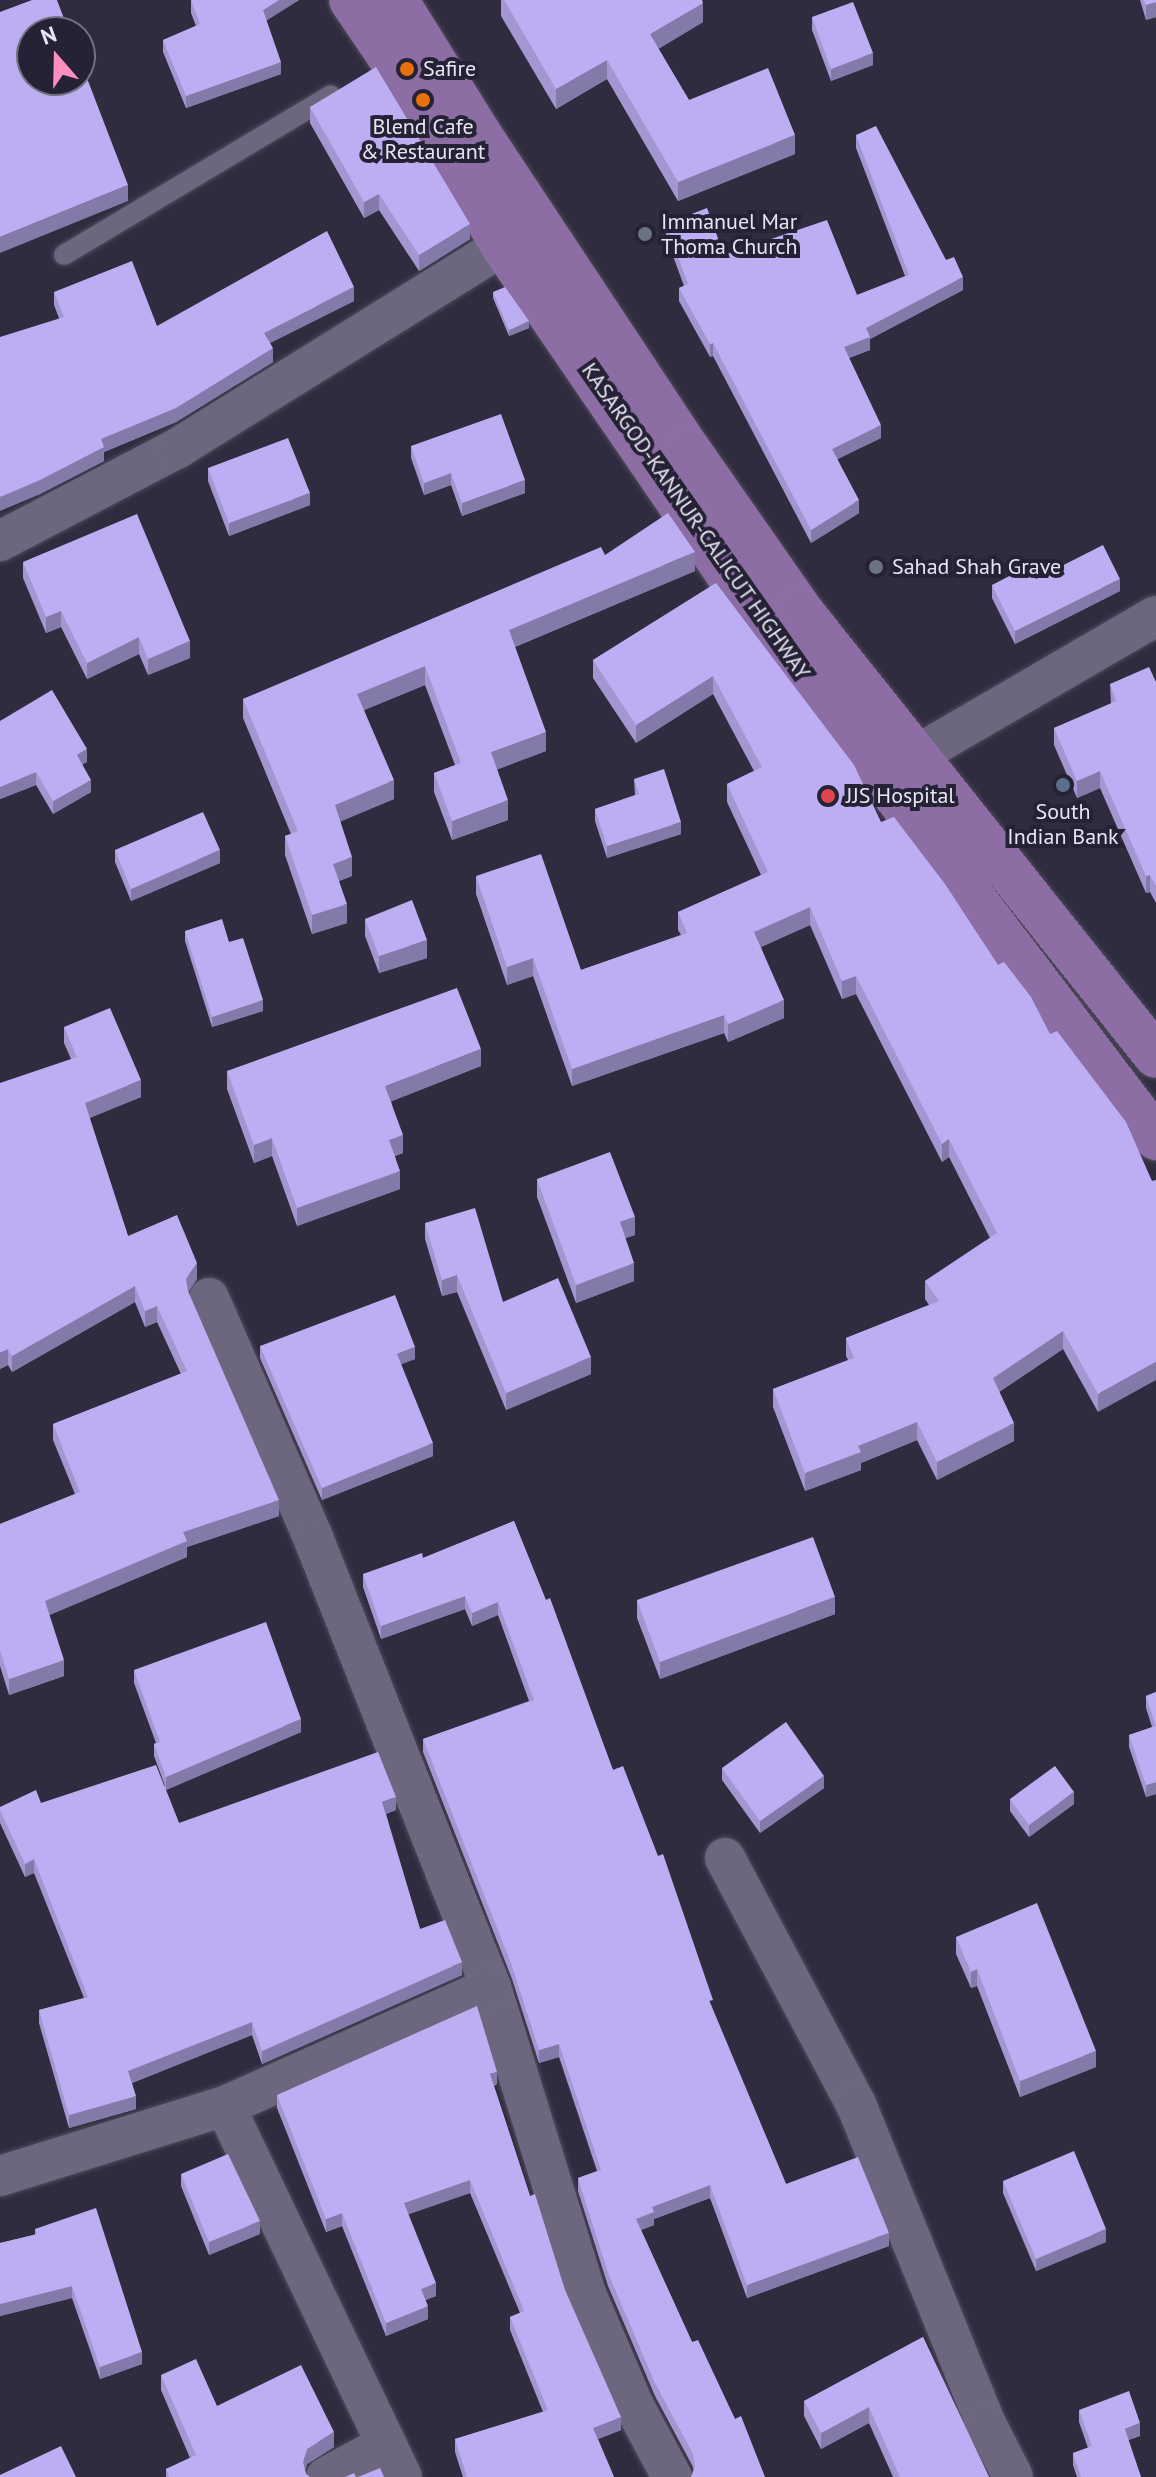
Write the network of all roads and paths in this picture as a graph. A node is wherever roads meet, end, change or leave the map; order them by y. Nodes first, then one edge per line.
1 (351, 0) edge
2 (396, 0) edge
3 (350, 83) edge
4 (503, 246) junction
5 (64, 255) dead end
6 (0, 541) edge
7 (1156, 616) edge
8 (917, 755) junction
9 (1156, 1056) edge
10 (1156, 1138) edge
11 (209, 1298) dead end
12 (725, 1858) dead end
13 (491, 1987) junction
14 (225, 2106) junction
15 (0, 2176) edge
16 (394, 2461) edge
17 (326, 2477) edge
18 (672, 2477) edge
19 (1013, 2477) edge

1 - 4 highway, KASARGOD-KANNUR-CALICUT HIGHWAY
2 - 8 highway, KASARGOD-KANNUR-CALICUT HIGHWAY
3 - 5 lane
4 - 6 street
4 - 10 highway, KASARGOD-KANNUR-CALICUT HIGHWAY
7 - 8 street
8 - 9 highway, KASARGOD-KANNUR-CALICUT HIGHWAY
11 - 13 street
12 - 19 street
13 - 14 street
13 - 18 street
14 - 15 street
14 - 16 street
16 - 17 street

